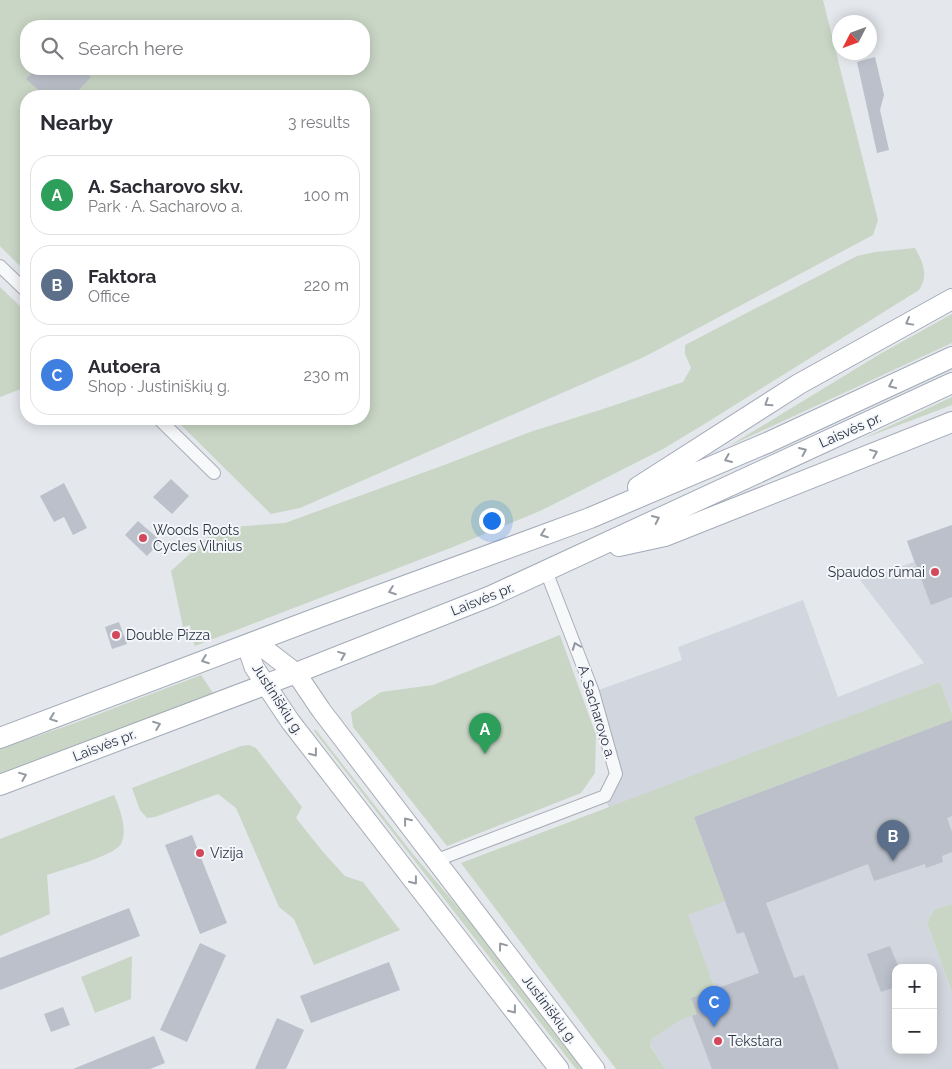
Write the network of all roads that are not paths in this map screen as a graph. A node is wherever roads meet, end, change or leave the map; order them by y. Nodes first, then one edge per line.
1 (0, 266) edge
2 (20, 285) edge
3 (952, 299) edge
4 (952, 357) edge
5 (952, 383) edge
6 (952, 422) edge
7 (165, 425) edge
8 (214, 473) dead end
9 (590, 518) junction
10 (580, 555) junction
11 (546, 572) junction
12 (251, 643) junction
13 (296, 673) junction
14 (266, 684) junction
15 (0, 738) edge
16 (0, 785) edge
17 (437, 860) junction
18 (559, 1069) edge
19 (595, 1069) edge

1 - 2 street
3 -> 9 main road, Laisvės pr.
4 -> 9 main road, Laisvės pr.
10 -> 5 main road, Laisvės pr.
10 -> 6 main road
7 - 8 street
9 -> 12 main road, Laisvės pr.
10 - 11 main road, Laisvės pr.
13 -> 11 main road, Laisvės pr.
17 -> 11 street, A. Sacharovo a.
12 - 13 main road, Justiniškių g.
12 - 14 main road, Justiniškių g.
12 -> 15 main road, Laisvės pr.
13 - 14 main road, Laisvės pr.
17 -> 13 main road, Justiniškių g.
16 -> 14 main road, Laisvės pr.
14 -> 18 main road, Justiniškių g.
19 -> 17 main road, Justiniškių g.

